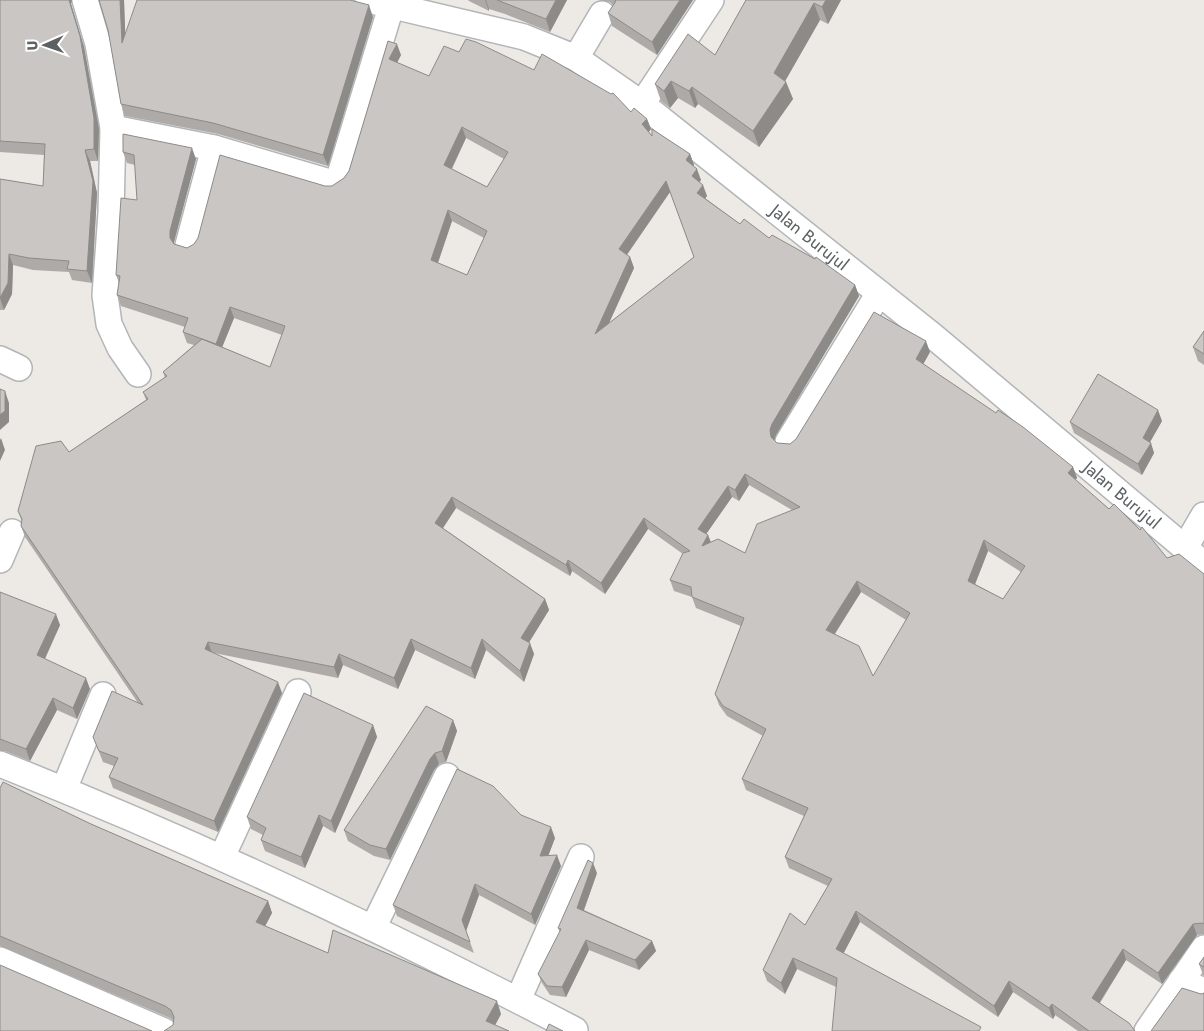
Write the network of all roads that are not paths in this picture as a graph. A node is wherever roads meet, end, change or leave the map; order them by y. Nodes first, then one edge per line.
1 (85, 0) edge
2 (368, 0) edge
3 (711, 0) edge
4 (391, 7) junction
5 (602, 14) dead end
6 (576, 58) junction
7 (642, 104) junction
8 (113, 128) junction
9 (214, 148) junction
10 (188, 246) edge
11 (879, 293) junction
12 (138, 374) dead end
13 (788, 442) edge
14 (1204, 515) edge
15 (12, 532) dead end
16 (1186, 546) junction
17 (0, 560) edge
18 (1204, 564) edge
19 (298, 692) dead end
20 (104, 695) dead end
21 (0, 764) edge
22 (447, 776) dead end
23 (64, 789) junction
24 (222, 857) junction
25 (581, 857) dead end
26 (373, 928) junction
27 (1204, 948) edge
28 (0, 960) edge
29 (1181, 981) junction
30 (1204, 991) edge
31 (518, 1000) junction
32 (575, 1030) edge
33 (164, 1031) edge
34 (1147, 1031) edge

1 - 8 street
2 - 4 street, Jalan Burujul
3 - 7 street
4 - 6 street, Jalan Burujul
4 - 9 street
5 - 6 street
6 - 7 street, Jalan Burujul
7 - 11 street, Jalan Burujul
8 - 9 street
8 - 12 street
9 - 10 street
11 - 13 street
11 - 16 street, Jalan Burujul
14 - 16 street
15 - 17 street
16 - 18 street, Jalan Burujul
19 - 24 street
20 - 23 street
21 - 23 street
22 - 26 street
23 - 24 street
24 - 26 street
25 - 31 street
26 - 31 street
27 - 29 street
28 - 33 street
29 - 30 street
29 - 34 street
31 - 32 street

